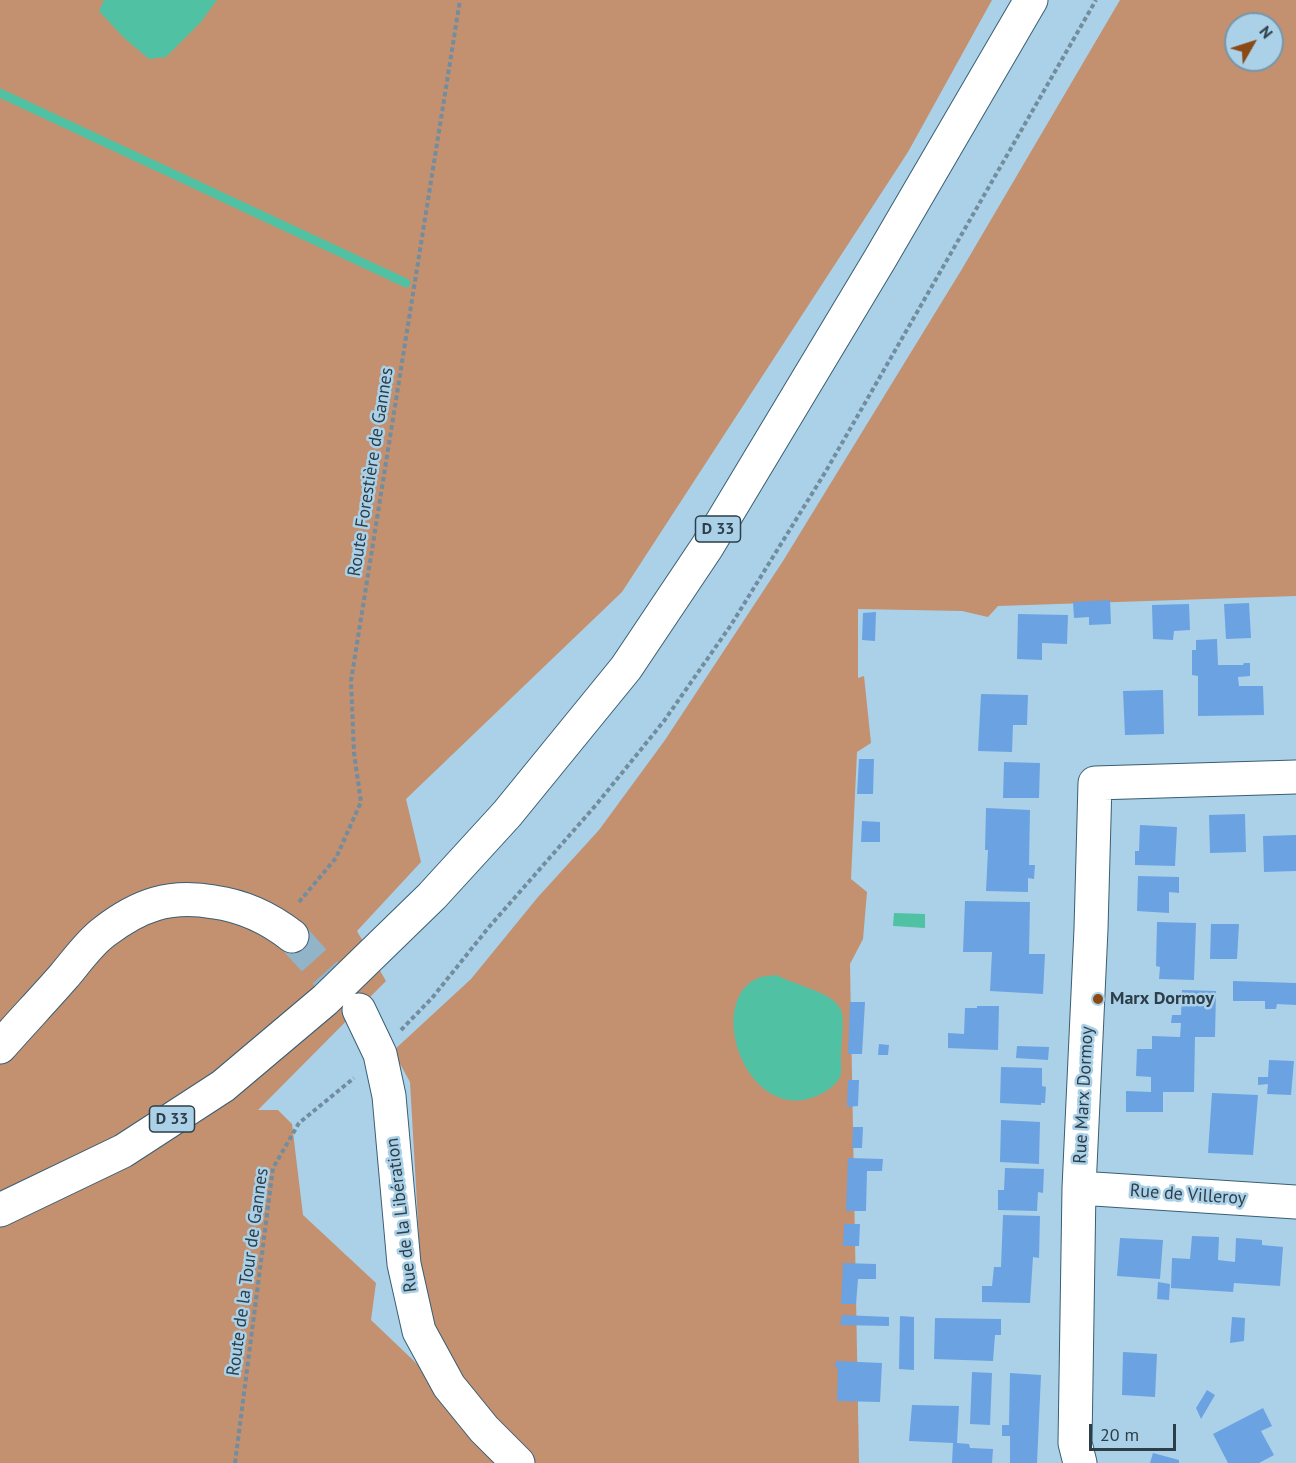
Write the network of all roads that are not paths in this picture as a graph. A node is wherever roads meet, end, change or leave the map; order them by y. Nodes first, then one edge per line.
1 (1030, 0) edge
2 (1296, 777) edge
3 (286, 931) tunnel mouth
4 (359, 1010) tunnel mouth
5 (0, 1047) edge
6 (1079, 1188) junction
7 (1296, 1202) edge
8 (0, 1210) edge
9 (518, 1463) edge
10 (1080, 1463) edge

1 - 8 main road, D 33
2 - 6 main road, Rue Marx Dormoy
3 - 5 main road
4 - 9 main road, Rue de la Libération
6 - 7 main road, Rue de Villeroy
6 - 10 main road, Rue Marx Dormoy

